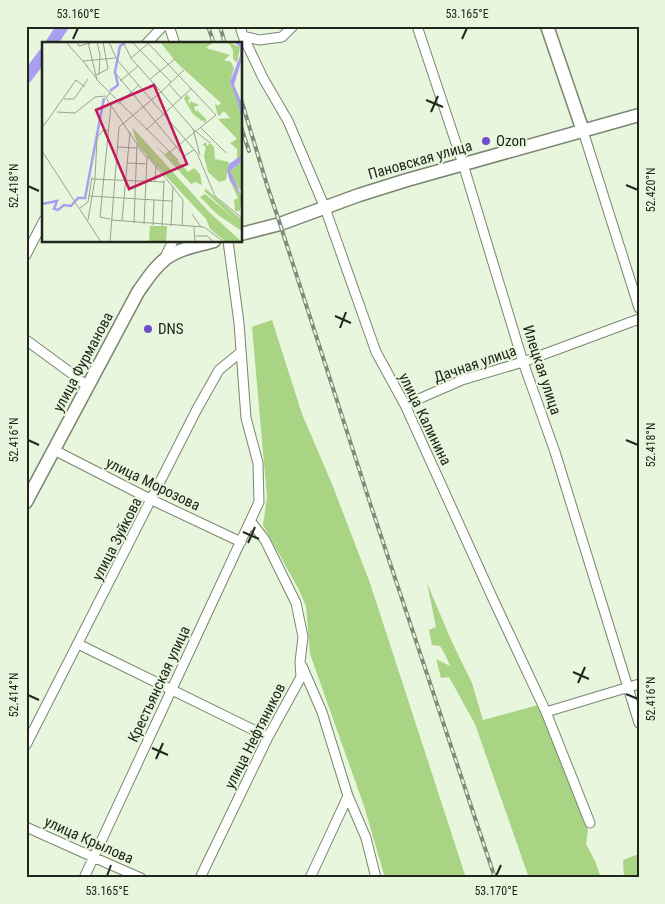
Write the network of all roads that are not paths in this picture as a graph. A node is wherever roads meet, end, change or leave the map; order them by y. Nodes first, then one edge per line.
1 (163, 26) edge
2 (169, 26) edge
3 (240, 26) edge
4 (293, 26) edge
5 (417, 26) edge
6 (546, 26) edge
7 (243, 36) junction
8 (148, 42) edge
9 (174, 42) edge
10 (639, 115) edge
11 (583, 131) junction
12 (463, 164) junction
13 (325, 208) junction
14 (42, 224) edge
15 (242, 234) edge
16 (172, 242) edge
17 (211, 242) edge
18 (228, 242) edge
19 (27, 250) edge
20 (164, 259) junction
21 (639, 308) edge
22 (639, 318) edge
23 (26, 340) edge
24 (241, 352) junction
25 (524, 362) junction
26 (88, 387) junction
27 (405, 405) junction
28 (54, 450) junction
29 (152, 500) junction
30 (26, 502) edge
31 (251, 522) junction
32 (240, 542) junction
33 (78, 644) junction
34 (300, 662) junction
35 (639, 684) edge
36 (628, 687) junction
37 (171, 689) junction
38 (546, 712) junction
39 (639, 723) edge
40 (268, 737) junction
41 (26, 745) edge
42 (348, 796) junction
43 (590, 823) dead end
44 (26, 827) edge
45 (93, 857) junction
46 (84, 878) edge
47 (141, 878) edge
48 (200, 878) edge
49 (310, 878) edge
50 (376, 878) edge

1 - 8 street
2 - 9 street
3 - 7 street, улица Калинина
4 - 7 street
5 - 12 street, Илецкая улица
6 - 11 main road
7 - 13 street, улица Калинина
10 - 11 main road, Пановская улица
11 - 12 main road, Пановская улица
11 - 21 street
12 - 13 main road, Пановская улица
12 - 25 street, Илецкая улица
13 - 15 main road, Пановская улица
13 - 27 street, улица Калинина
14 - 19 street
16 - 20 street
17 - 20 main road, улица Фурманова
18 - 24 street
20 - 26 main road, улица Фурманова
22 - 25 street, Дачная улица
23 - 26 street
24 - 29 street, улица Зуйкова
24 - 31 street, Крестьянская улица
25 - 27 street, Дачная улица
25 - 36 street, Илецкая улица
26 - 28 main road, улица Фурманова
27 - 38 street, улица Калинина
28 - 29 street, улица Морозова
28 - 30 main road, улица Фурманова
29 - 32 street, улица Морозова
29 - 33 street, улица Зуйкова
31 - 32 street, Крестьянская улица
31 - 34 street, улица Нефтяников
32 - 37 street, Крестьянская улица
33 - 37 street
33 - 41 street, улица Зуйкова
34 - 40 street, улица Нефтяников
34 - 42 street
35 - 36 street
36 - 38 street
36 - 39 street, Илецкая улица
37 - 40 street
37 - 45 street, Крестьянская улица
38 - 43 street, улица Калинина
40 - 48 street, улица Нефтяников
42 - 49 street
42 - 50 street
44 - 45 street, улица Крылова
45 - 46 street, Крестьянская улица
45 - 47 street, улица Крылова

